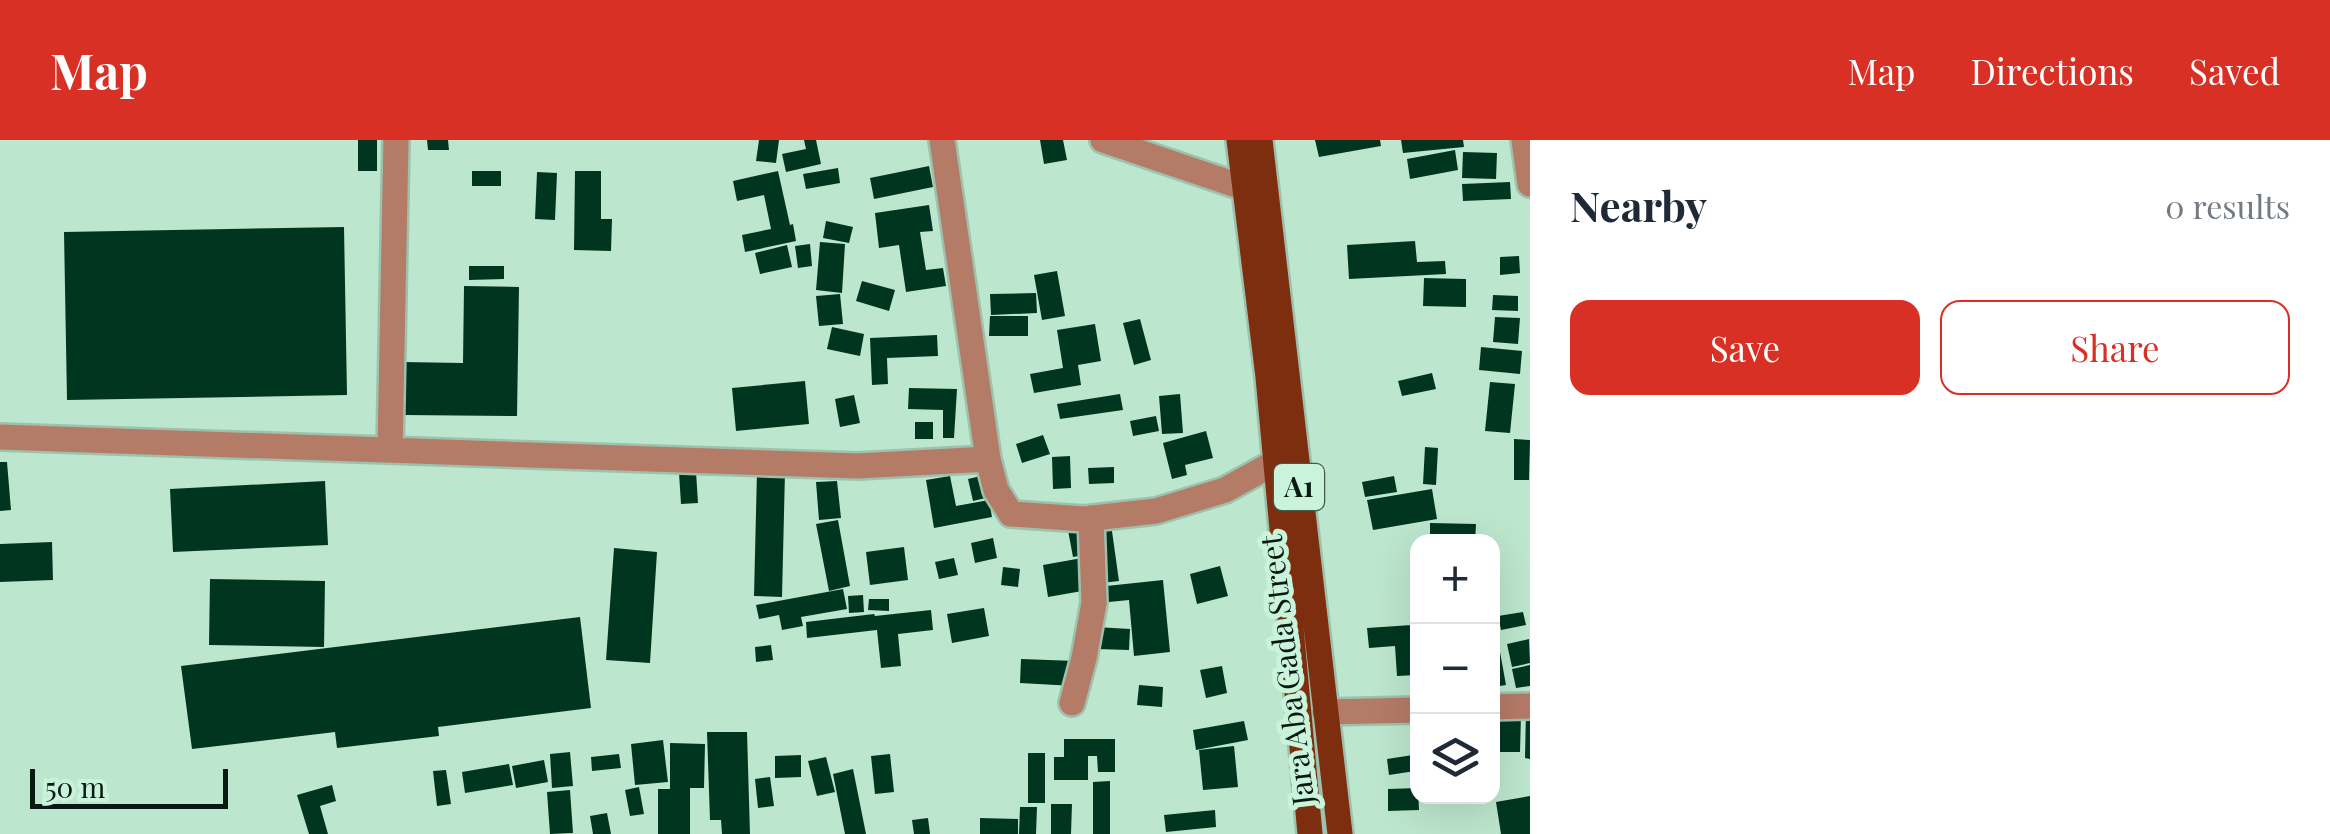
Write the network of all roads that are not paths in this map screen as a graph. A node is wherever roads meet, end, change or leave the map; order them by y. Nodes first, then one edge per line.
1 (396, 140) edge
2 (942, 140) edge
3 (1103, 140) edge
4 (1239, 140) edge
5 (1260, 140) edge
6 (1524, 140) edge
7 (1530, 184) edge
8 (1245, 188) junction
9 (0, 437) edge
10 (390, 450) junction
11 (988, 459) junction
12 (1276, 462) junction
13 (1090, 518) junction
14 (1072, 703) dead end
15 (1530, 706) edge
16 (1500, 707) edge
17 (1410, 710) edge
18 (1325, 712) junction
19 (1310, 834) edge
20 (1340, 834) edge

1 - 10 street
2 - 11 street
3 - 8 street
4 - 8 main road, Jara Aba Gada Street / A1
5 - 18 main road, Jara Aba Gada Street / A1
6 - 7 street
8 - 12 main road, Jara Aba Gada Street / A1
9 - 10 street
10 - 11 street
11 - 13 street
12 - 13 street
12 - 19 main road, Jara Aba Gada Street / A1
13 - 14 street
15 - 16 street
17 - 18 street
18 - 20 main road, Jara Aba Gada Street / A1

